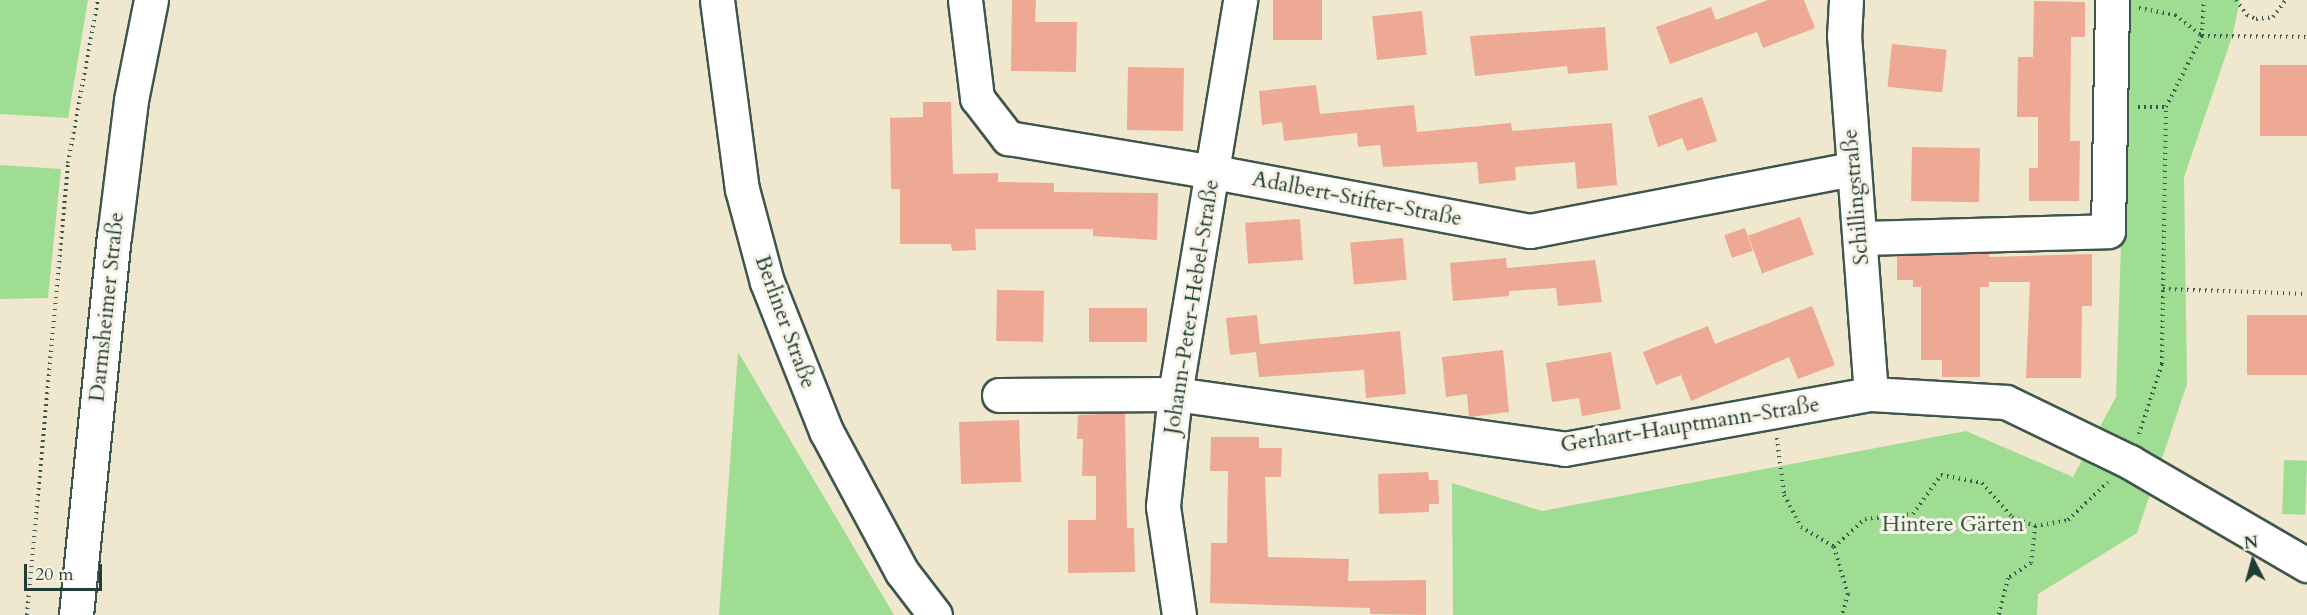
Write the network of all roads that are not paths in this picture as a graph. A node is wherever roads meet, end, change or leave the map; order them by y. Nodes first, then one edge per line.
1 (151, 0) edge
2 (717, 0) edge
3 (965, 0) edge
4 (1240, 0) edge
5 (1846, 0) edge
6 (2112, 1) edge
7 (1852, 169) junction
8 (1214, 172) junction
9 (1861, 238) junction
10 (1175, 394) junction
11 (1872, 394) junction
12 (999, 395) dead end
13 (2307, 566) edge
14 (76, 615) edge
15 (935, 615) edge
16 (1179, 615) edge

1 - 14 street, Darmsheimer Straße
2 - 15 street, Berliner Straße
3 - 8 street, Adalbert-Stifter-Straße
4 - 8 street, Johann-Peter-Hebel-Straße
5 - 7 street, Schillingstraße
6 - 9 street
7 - 8 street, Adalbert-Stifter-Straße
7 - 9 street, Schillingstraße
8 - 10 street, Johann-Peter-Hebel-Straße
9 - 11 street, Schillingstraße
10 - 11 street, Gerhart-Hauptmann-Straße
10 - 12 street, Gerhart-Hauptmann-Straße
10 - 16 street, Johann-Peter-Hebel-Straße
11 - 13 street, Gerhart-Hauptmann-Straße

